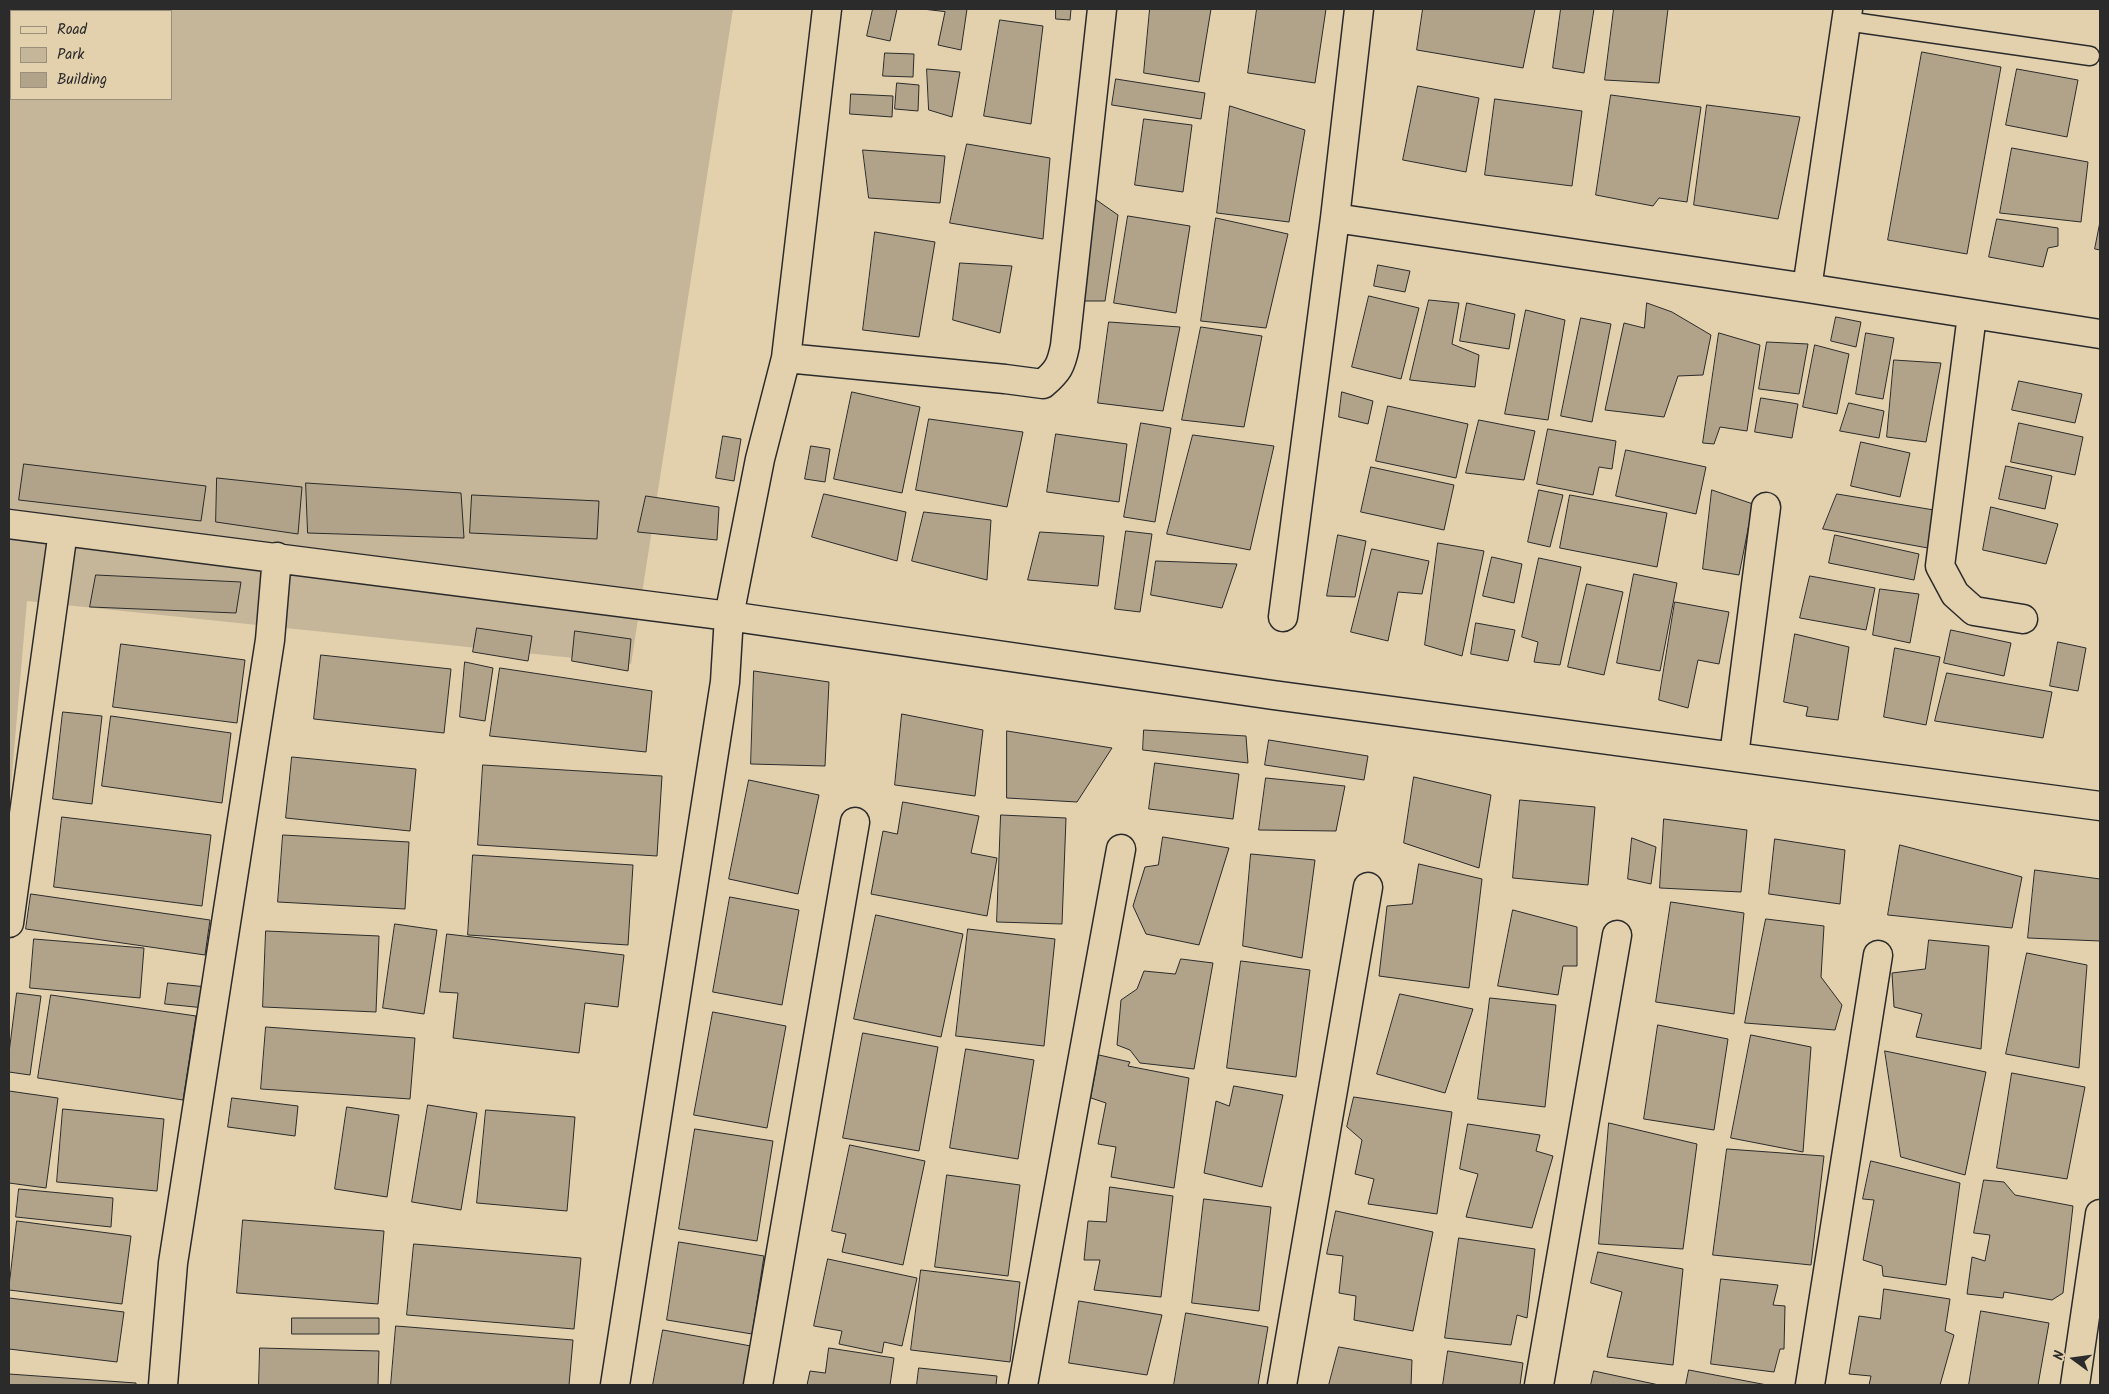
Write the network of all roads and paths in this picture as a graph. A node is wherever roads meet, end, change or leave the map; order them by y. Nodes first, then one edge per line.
1 (827, 9) edge
2 (1102, 9) edge
3 (1359, 9) edge
4 (1847, 15) edge
5 (2090, 56) dead end
6 (1335, 218) junction
7 (1807, 288) junction
8 (1972, 315) junction
9 (2100, 334) edge
10 (786, 358) junction
11 (1766, 507) dead end
12 (9, 524) edge
13 (63, 531) junction
14 (277, 557) junction
15 (729, 616) junction
16 (1282, 617) dead end
17 (2023, 619) dead end
18 (1734, 756) junction
19 (2100, 806) edge
20 (855, 822) dead end
21 (1121, 849) dead end
22 (1368, 887) dead end
23 (9, 923) edge
24 (1617, 935) dead end
25 (1878, 955) dead end
26 (2100, 1214) edge
27 (163, 1385) edge
28 (615, 1385) edge
29 (758, 1385) edge
30 (1023, 1385) edge
31 (1282, 1385) edge
32 (1540, 1385) edge
33 (1810, 1385) edge
34 (2075, 1385) edge

1 - 10 street
2 - 10 street
3 - 6 street
4 - 5 lane
4 - 7 street
6 - 7 street
6 - 16 street
7 - 8 street
8 - 9 street
8 - 17 street
10 - 15 street
11 - 18 street
12 - 13 street
13 - 14 street
13 - 23 street
14 - 15 street
14 - 27 street
15 - 18 street
15 - 28 street
18 - 19 street
20 - 29 street
21 - 30 street
22 - 31 street
24 - 32 street
25 - 33 street
26 - 34 street

